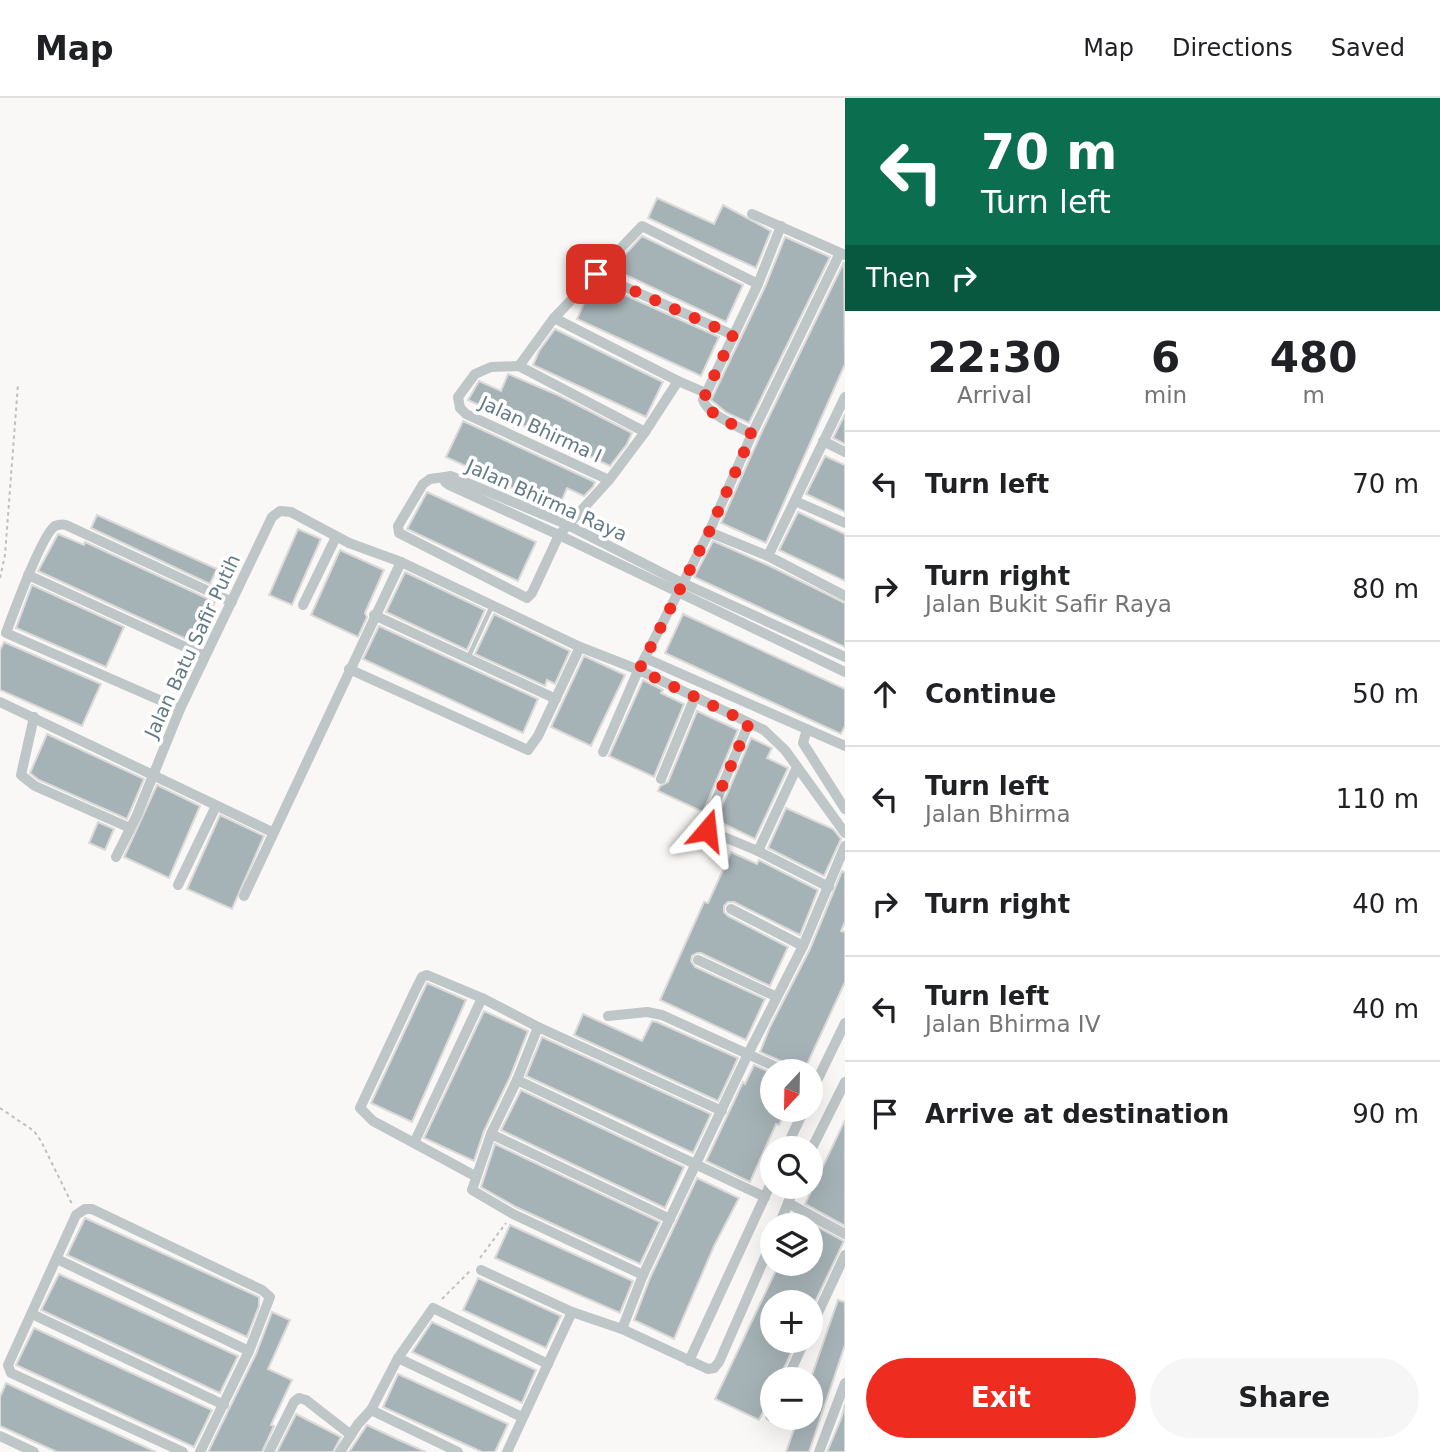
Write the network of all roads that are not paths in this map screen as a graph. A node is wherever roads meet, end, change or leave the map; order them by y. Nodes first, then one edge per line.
1 (752, 214) dead end
2 (781, 226) junction
3 (842, 254) edge
4 (596, 274) junction
5 (758, 284) junction
6 (554, 318) junction
7 (733, 335) junction
8 (519, 366) junction
9 (678, 381) junction
10 (706, 393) junction
11 (845, 397) edge
12 (645, 432) junction
13 (752, 434) junction
14 (823, 441) junction
15 (845, 452) edge
16 (445, 478) junction
17 (609, 480) junction
18 (795, 500) junction
19 (845, 523) edge
20 (568, 525) junction
21 (709, 532) junction
22 (559, 535) junction
23 (336, 537) junction
24 (768, 556) junction
25 (401, 562) junction
26 (28, 575) junction
27 (683, 582) junction
28 (679, 593) junction
29 (845, 596) edge
30 (232, 602) junction
31 (303, 605) dead end
32 (492, 606) junction
33 (374, 615) junction
34 (580, 647) junction
35 (205, 656) junction
36 (845, 657) edge
37 (468, 658) junction
38 (642, 663) junction
39 (349, 668) junction
40 (845, 672) edge
41 (695, 697) junction
42 (556, 699) junction
43 (0, 702) edge
44 (180, 709) junction
45 (34, 717) junction
46 (749, 723) junction
47 (807, 729) junction
48 (845, 746) edge
49 (603, 752) dead end
50 (807, 754) junction
51 (795, 763) junction
52 (153, 774) junction
53 (661, 779) dead end
54 (216, 806) junction
55 (845, 808) edge
56 (130, 828) junction
57 (272, 832) junction
58 (845, 833) edge
59 (845, 846) edge
60 (758, 852) junction
61 (116, 857) dead end
62 (178, 885) dead end
63 (829, 887) junction
64 (244, 896) dead end
65 (731, 909) dead end
66 (803, 946) junction
67 (698, 960) dead end
68 (777, 997) junction
69 (482, 998) junction
70 (608, 1016) dead end
71 (845, 1023) edge
72 (538, 1027) junction
73 (748, 1054) junction
74 (760, 1060) edge
75 (823, 1064) edge
76 (517, 1080) junction
77 (845, 1082) edge
78 (722, 1111) junction
79 (491, 1134) junction
80 (818, 1136) edge
81 (414, 1143) junction
82 (695, 1165) junction
83 (475, 1176) junction
84 (760, 1195) edge
85 (764, 1199) edge
86 (790, 1199) edge
87 (788, 1203) junction
88 (784, 1213) edge
89 (670, 1219) junction
90 (845, 1234) edge
91 (845, 1255) edge
92 (57, 1259) junction
93 (760, 1268) edge
94 (481, 1270) dead end
95 (643, 1275) junction
96 (823, 1302) edge
97 (572, 1312) junction
98 (32, 1314) junction
99 (622, 1329) junction
100 (249, 1351) junction
101 (398, 1357) junction
102 (689, 1361) junction
103 (548, 1364) junction
104 (845, 1383) edge
105 (224, 1405) junction
106 (371, 1410) junction
107 (522, 1417) junction
108 (351, 1434) junction
109 (0, 1436) edge
110 (34, 1452) edge
111 (183, 1452) edge
112 (200, 1452) edge
113 (269, 1452) edge
114 (340, 1452) edge
115 (458, 1452) edge
116 (507, 1452) edge
117 (819, 1452) edge

1 - 2 street
2 - 3 street
2 - 5 street
3 - 13 street
4 - 5 street
4 - 6 street
4 - 7 street
5 - 7 street
6 - 8 street
6 - 9 street
7 - 10 street
8 - 12 street
8 - 17 street, Jalan Bhirma I
9 - 10 street
9 - 12 street
10 - 13 street
11 - 14 street
12 - 17 street
13 - 21 street
14 - 15 street
14 - 18 street
16 - 20 street, Jalan Bhirma Raya
16 - 22 street, Jalan Bhirma Raya
16 - 22 street
17 - 20 street
18 - 19 street
18 - 24 street
20 - 22 street
20 - 27 street, Jalan Bhirma Raya
21 - 24 street
21 - 27 street
22 - 28 street, Jalan Bhirma Raya
23 - 25 street
23 - 30 street, Jalan Batu Safir Putih
23 - 31 street
24 - 29 street
25 - 32 street
25 - 33 street
26 - 30 street
26 - 35 street
26 - 44 street
27 - 28 street
27 - 36 street, Jalan Bhirma Raya
28 - 38 street
28 - 40 street, Jalan Bhirma Raya
30 - 35 street, Jalan Batu Safir Putih
32 - 34 street
32 - 37 lane
33 - 37 street
33 - 39 street
34 - 38 street
34 - 42 street
35 - 44 street, Jalan Batu Safir Putih
37 - 42 street
38 - 41 street
38 - 47 street
38 - 49 street
39 - 42 street
39 - 57 street
41 - 46 street
41 - 53 street
43 - 45 street
44 - 52 street, Jalan Batu Safir Putih
45 - 52 street
45 - 56 street
46 - 51 street
46 - 60 street
47 - 48 street
47 - 50 street
50 - 51 street
50 - 55 street
51 - 58 street
51 - 60 street
52 - 54 street
52 - 56 street, Jalan Batu Safir Putih
54 - 57 street
54 - 62 street
56 - 61 street, Jalan Batu Safir Putih
57 - 64 street
59 - 63 street
60 - 63 street
63 - 66 street
65 - 66 street
66 - 68 street
67 - 68 street
68 - 73 street
69 - 72 street
69 - 81 street
69 - 81 street
70 - 73 street
71 - 75 street
72 - 76 street
72 - 78 street
73 - 74 street
73 - 78 street
76 - 79 street
76 - 82 street
77 - 80 street
78 - 82 street
79 - 83 street
79 - 89 street
81 - 83 street
82 - 84 street
82 - 89 street
83 - 95 street
85 - 102 street
86 - 87 street
87 - 88 street
87 - 90 street
89 - 95 street
91 - 96 street
92 - 98 street
92 - 100 street
92 - 100 street
93 - 102 street
94 - 97 street
95 - 99 street
97 - 99 street
97 - 103 street
98 - 105 street
98 - 111 street
99 - 102 street
100 - 105 street
101 - 103 street
101 - 106 street
101 - 107 street
103 - 107 street
104 - 117 street
105 - 112 street
106 - 108 street
106 - 115 street
107 - 116 street
108 - 113 street
108 - 114 street
109 - 110 street

